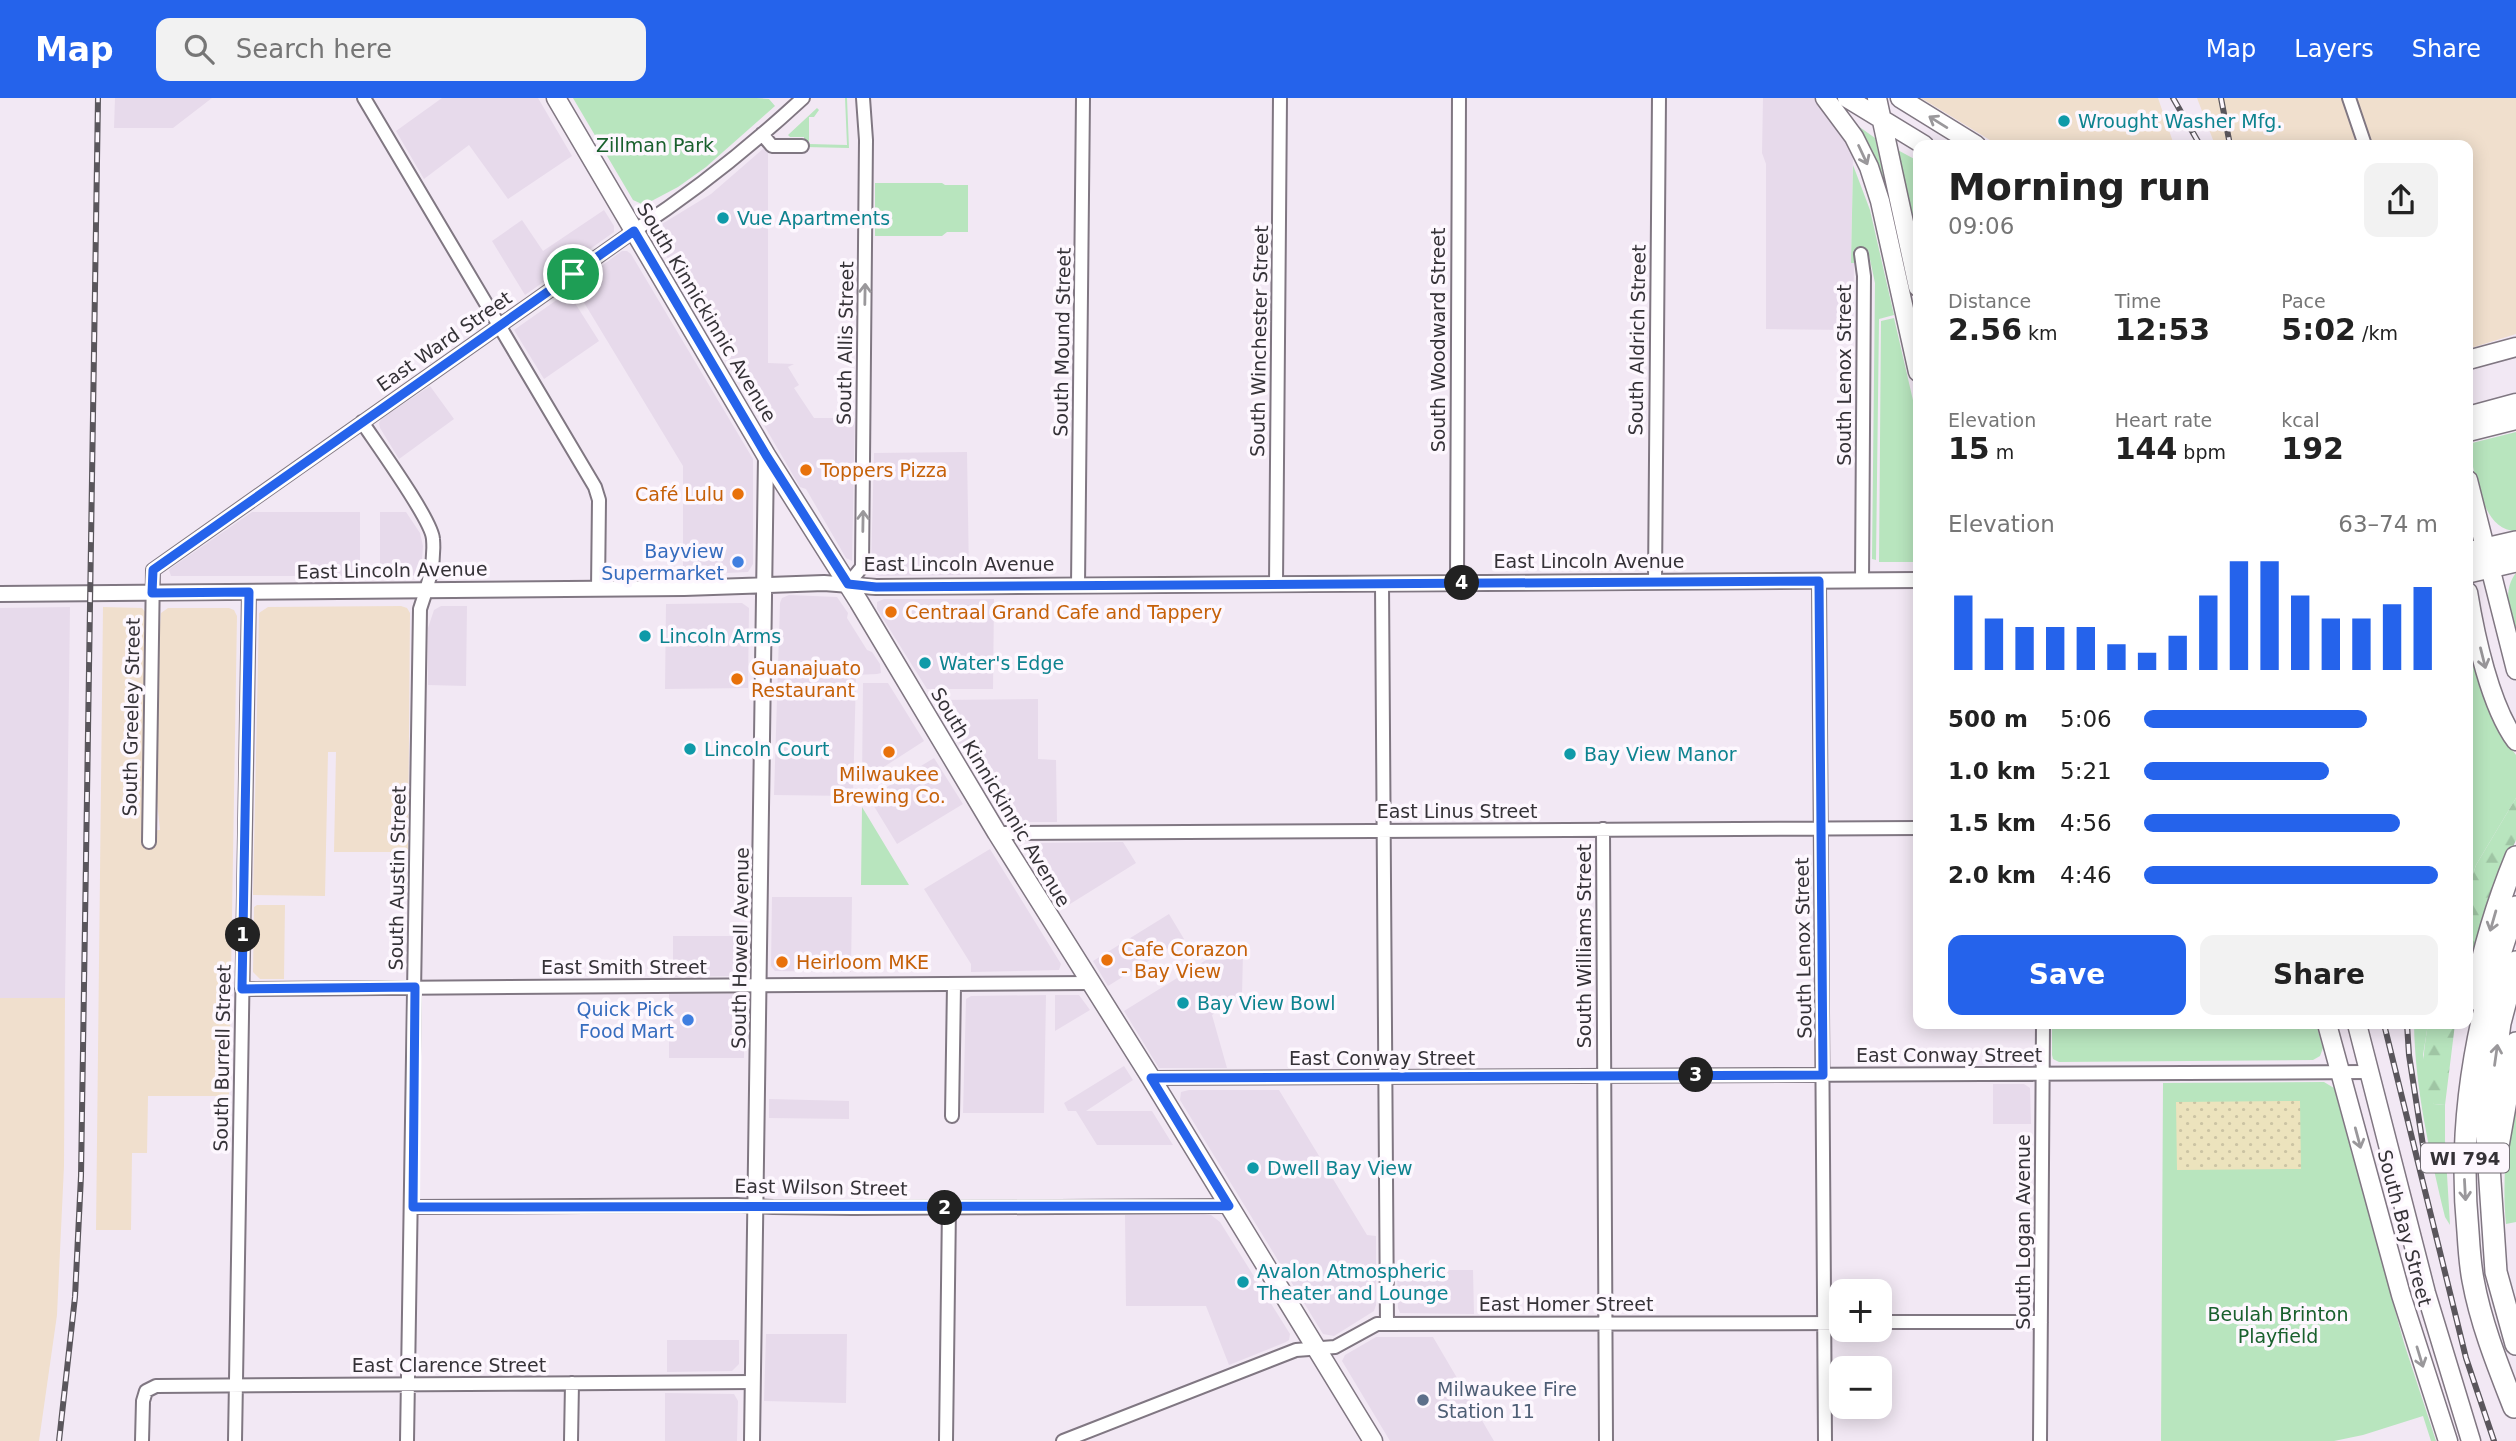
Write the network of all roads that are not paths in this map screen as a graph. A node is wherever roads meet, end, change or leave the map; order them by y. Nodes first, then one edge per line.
1 (364, 98) edge
2 (556, 98) edge
3 (863, 98) edge
4 (1083, 98) edge
5 (1280, 98) edge
6 (1459, 98) edge
7 (1659, 98) edge
8 (1825, 98) edge
9 (1847, 98) edge
10 (1877, 98) edge
11 (1900, 98) edge
12 (2349, 98) edge
13 (794, 101) edge
14 (1880, 119) junction
15 (762, 134) junction
16 (1916, 140) edge
17 (1968, 140) edge
18 (2363, 140) edge
19 (802, 146) dead end
20 (634, 231) junction
21 (1861, 254) dead end
22 (1913, 265) edge
23 (498, 326) junction
24 (2516, 347) edge
25 (1913, 350) edge
26 (2473, 360) edge
27 (2511, 413) edge
28 (2473, 416) edge
29 (362, 422) junction
30 (2473, 430) edge
31 (766, 455) junction
32 (2473, 509) edge
33 (2516, 542) edge
34 (2481, 556) edge
35 (2516, 561) edge
36 (1913, 580) edge
37 (1819, 581) junction
38 (1862, 581) junction
39 (1655, 582) junction
40 (1457, 583) junction
41 (848, 584) junction
42 (1276, 584) junction
43 (1382, 584) junction
44 (765, 585) junction
45 (1078, 586) junction
46 (598, 589) junction
47 (426, 590) junction
48 (249, 592) junction
49 (152, 593) junction
50 (0, 594) edge
51 (2473, 614) edge
52 (2516, 670) edge
53 (2516, 741) edge
54 (1821, 828) junction
55 (1913, 828) edge
56 (1603, 829) junction
57 (1383, 831) junction
58 (997, 833) junction
59 (149, 842) dead end
60 (2516, 857) edge
61 (2516, 907) edge
62 (2516, 962) edge
63 (1090, 984) junction
64 (759, 985) junction
65 (954, 985) junction
66 (415, 987) junction
67 (242, 989) junction
68 (2473, 1007) edge
69 (2043, 1029) edge
70 (2328, 1029) edge
71 (2358, 1029) edge
72 (2469, 1029) edge
73 (2516, 1043) edge
74 (2341, 1072) junction
75 (2368, 1072) junction
76 (2043, 1073) junction
77 (1823, 1075) junction
78 (1604, 1076) junction
79 (1385, 1077) junction
80 (1151, 1078) junction
81 (952, 1116) dead end
82 (2466, 1118) junction
83 (2393, 1164) junction
84 (2367, 1171) junction
85 (2491, 1196) junction
86 (755, 1206) junction
87 (1229, 1206) junction
88 (413, 1207) junction
89 (949, 1208) junction
90 (1892, 1322) edge
91 (2041, 1322) junction
92 (1824, 1323) junction
93 (1829, 1323) edge
94 (1387, 1324) junction
95 (1605, 1324) junction
96 (2516, 1345) edge
97 (1316, 1348) junction
98 (752, 1382) junction
99 (572, 1383) junction
100 (408, 1384) junction
101 (236, 1385) junction
102 (2458, 1403) junction
103 (2514, 1407) dead end
104 (2437, 1410) junction
105 (142, 1441) edge
106 (235, 1441) edge
107 (407, 1441) edge
108 (571, 1441) edge
109 (752, 1441) edge
110 (946, 1441) edge
111 (1063, 1441) edge
112 (1373, 1441) edge
113 (1606, 1441) edge
114 (1825, 1441) edge
115 (2040, 1441) edge
116 (2448, 1441) edge
117 (2471, 1441) edge

1 - 23 street
2 - 20 main road, South Kinnickinnic Avenue
41 -> 3 street, South Allis Street
4 - 45 street, South Mound Street
5 - 42 street, South Winchester Street
6 - 40 street, South Woodward Street
7 - 39 street, South Aldrich Street
8 -> 25 main road
9 - 14 main road
10 - 14 main road
17 -> 11 main road
12 - 18 street
13 - 15 street, East Ward Street
14 - 16 main road
14 - 22 main road
15 - 19 street
15 - 20 street, East Ward Street
20 - 23 street, East Ward Street
20 - 31 main road, South Kinnickinnic Avenue
21 - 38 street, South Lenox Street
23 - 29 street, East Ward Street
23 - 46 street
24 - 26 main road
27 - 28 main road
27 - 30 main road
29 - 47 street, South Austin Street
29 - 49 street, East Ward Street
31 - 41 main road, South Kinnickinnic Avenue
31 - 44 street, South Howell Avenue
32 - 34 main road
33 - 34 highway
34 - 35 highway
34 - 52 main road
36 - 38 street, East Lincoln Avenue
37 - 38 street, East Lincoln Avenue
37 - 39 street, East Lincoln Avenue
37 - 54 street, South Lenox Street
39 - 40 street, East Lincoln Avenue
40 - 43 street, East Lincoln Avenue
41 - 44 street, East Lincoln Avenue
41 - 45 street, East Lincoln Avenue
41 - 58 main road, South Kinnickinnic Avenue
42 - 43 street, East Lincoln Avenue
42 - 45 street, East Lincoln Avenue
43 - 57 street
44 - 46 street, East Lincoln Avenue
44 - 64 street, South Howell Avenue
46 - 47 street, East Lincoln Avenue
47 - 48 street, East Lincoln Avenue
47 - 66 street, South Austin Street
48 - 49 street, East Lincoln Avenue
48 - 67 street, South Burrell Street
49 - 50 street, East Lincoln Avenue
49 - 59 street, South Greeley Street
51 -> 53 main road
54 - 55 street, East Linus Street
54 - 56 street, East Linus Street
54 - 77 street, South Lenox Street
56 - 57 street, East Linus Street
56 - 78 street, South Williams Street
57 - 58 street, East Linus Street
57 - 79 street
58 - 63 main road, South Kinnickinnic Avenue
60 -> 68 highway
61 - 82 highway, WI 794
85 -> 62 highway, WI 794
63 - 65 street, East Smith Street
63 - 80 main road, South Kinnickinnic Avenue
64 - 65 street, East Smith Street
64 - 66 street, East Smith Street
64 - 86 street, South Howell Avenue
65 - 81 street
66 - 67 street, East Smith Street
66 - 88 street, South Austin Street
67 - 101 street, South Burrell Street
69 - 76 street, South Logan Avenue
70 - 74 main road, South Bay Street
71 - 75 main road, South Bay Street
72 -> 82 highway
73 - 85 highway
74 - 75 street, East Conway Street
74 - 76 street, East Conway Street
74 -> 84 main road, South Bay Street
75 - 83 main road, South Bay Street
76 - 77 street, East Conway Street
76 - 91 street, South Logan Avenue
77 - 78 street, East Conway Street
77 - 92 street, South Lenox Street
78 - 79 street, East Conway Street
78 - 95 street, South Williams Street
79 - 80 street, East Conway Street
79 - 94 street
80 - 87 main road, South Kinnickinnic Avenue
82 -> 103 highway, WI 794
83 - 84 main road
83 - 102 main road, South Bay Street
84 -> 104 main road, South Bay Street
85 - 96 highway, WI 794
86 - 88 street, East Wilson Street
86 - 89 street, East Wilson Street
86 - 98 street, South Howell Avenue
87 - 89 street, East Wilson Street
87 - 97 main road, South Kinnickinnic Avenue
88 - 100 street, South Austin Street
89 - 110 street
90 - 91 street
91 - 115 street, South Logan Avenue
92 - 93 street, East Homer Street
92 - 95 street, East Homer Street
92 - 114 street, South Lenox Street
94 - 95 street, East Homer Street
94 - 97 street, East Homer Street
95 - 113 street, South Williams Street
97 - 111 street, East Homer Street
97 - 112 main road, South Kinnickinnic Avenue
98 - 99 street, East Clarence Street
98 - 109 street, South Howell Avenue
99 - 100 street, East Clarence Street
99 - 108 street
100 - 101 street, East Clarence Street
100 - 107 street, South Austin Street
101 - 105 street, East Clarence Street
101 - 106 street, South Burrell Street
102 - 104 main road
102 - 117 main road, South Bay Street
104 - 116 main road, South Bay Street

